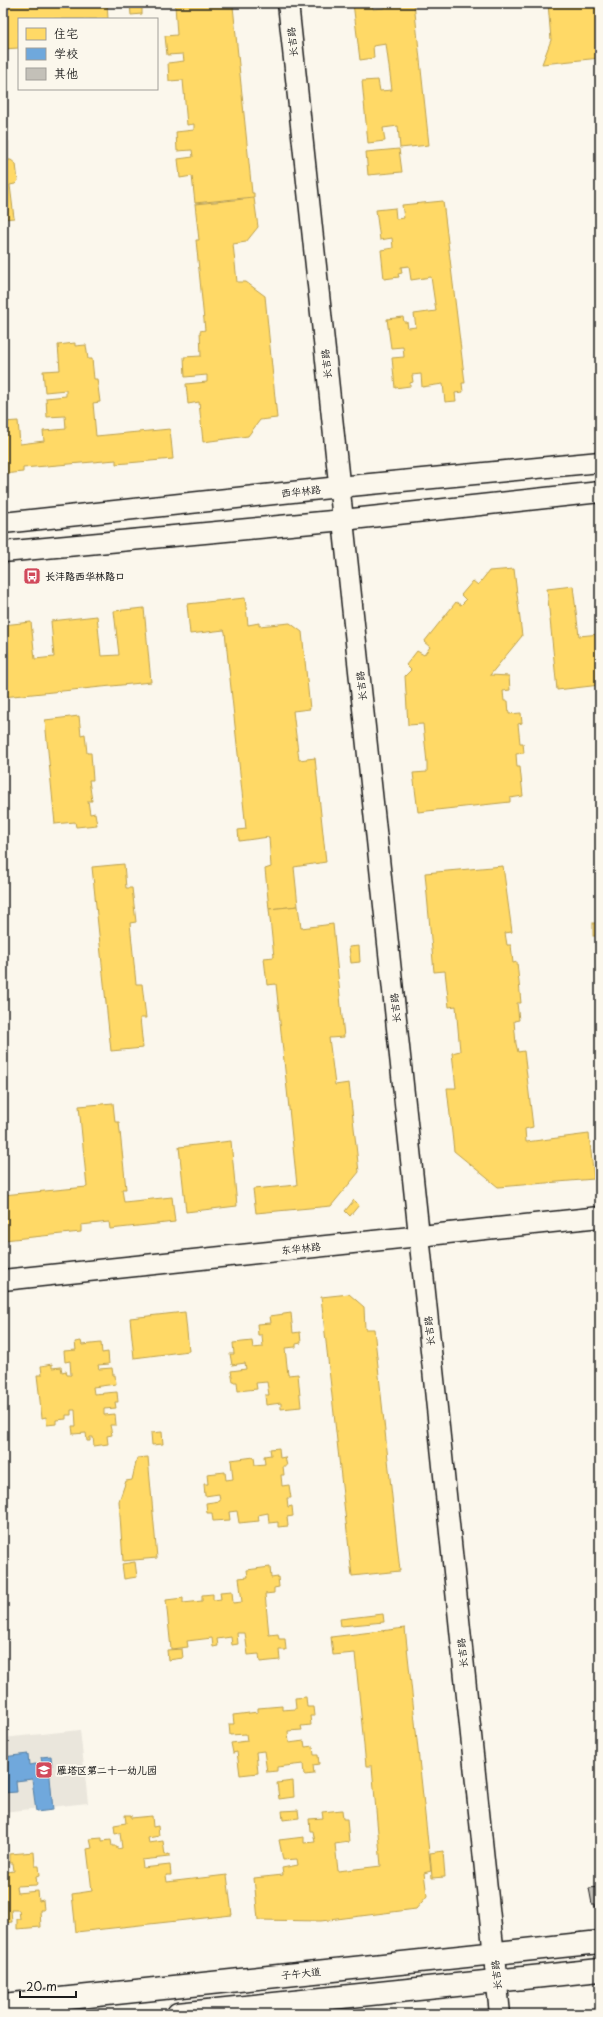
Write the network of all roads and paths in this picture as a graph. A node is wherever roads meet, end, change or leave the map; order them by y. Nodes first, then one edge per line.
1 (288, 3) edge
2 (600, 462) edge
3 (339, 487) junction
4 (600, 492) edge
5 (344, 520) junction
6 (3, 524) edge
7 (3, 552) edge
8 (600, 1217) edge
9 (419, 1235) junction
10 (3, 1280) edge
11 (600, 1942) edge
12 (494, 1954) junction
13 (600, 1970) edge
14 (496, 1981) junction
15 (3, 2005) edge
16 (178, 2014) edge
17 (500, 2014) edge

1 - 3 street, 长吉路
2 - 3 street, 西华林路
3 - 5 street, 长吉路
3 - 6 street, 西华林路
4 - 5 street
5 - 7 street
5 - 9 street, 长吉路
8 - 9 street, 东华林路
9 - 10 street, 东华林路
9 - 12 street, 长吉路
11 - 12 main road, 子午大道
12 - 14 street, 长吉路
12 - 15 main road, 子午大道
13 - 14 main road
14 - 16 main road
14 - 17 street, 长吉路

